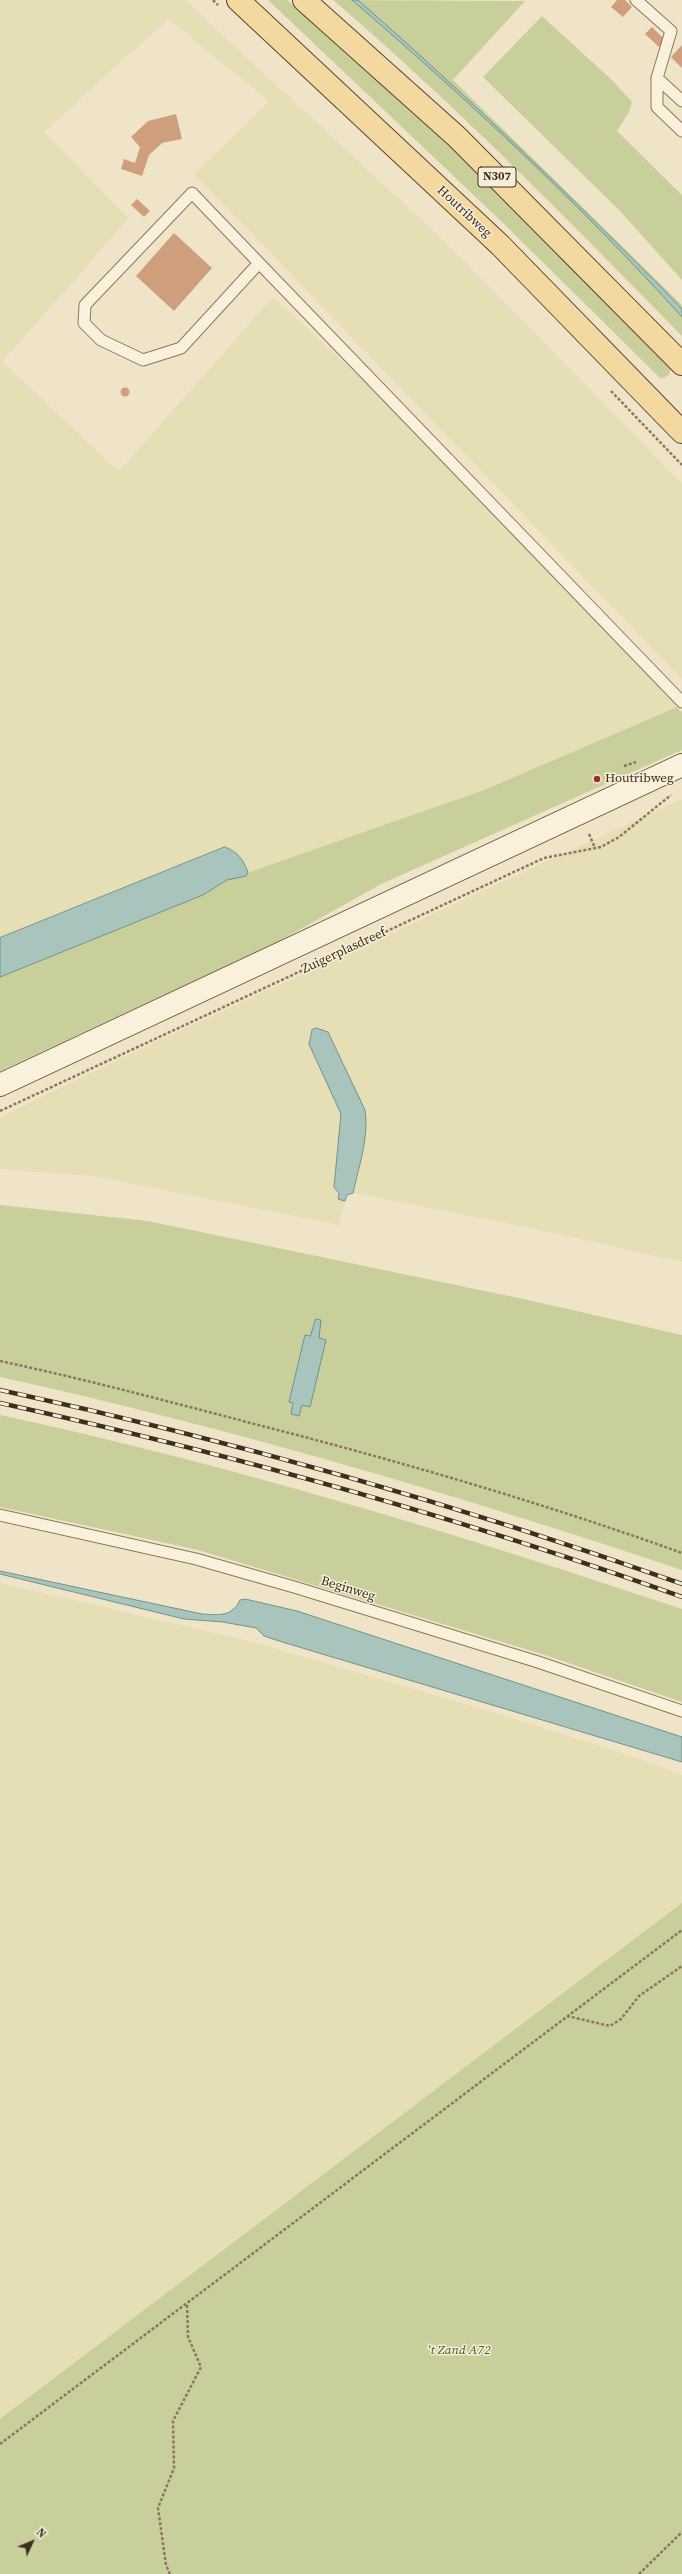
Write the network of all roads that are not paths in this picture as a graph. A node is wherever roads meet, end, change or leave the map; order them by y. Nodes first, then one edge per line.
1 (238, 0) edge
2 (304, 0) edge
3 (636, 0) edge
4 (657, 78) junction
5 (682, 101) edge
6 (682, 131) edge
7 (259, 263) junction
8 (682, 364) edge
9 (682, 432) edge
10 (682, 702) edge
11 (682, 765) edge
12 (0, 1086) edge
13 (0, 1515) edge
14 (682, 1711) edge

1 - 9 main road, Houtribweg
2 - 8 main road, N307
3 - 4 lane
4 - 5 lane
4 - 6 lane
7 - 7 lane
7 - 10 lane
11 - 12 main road, Zuigerplasdreef
13 - 14 lane, Beginweg

